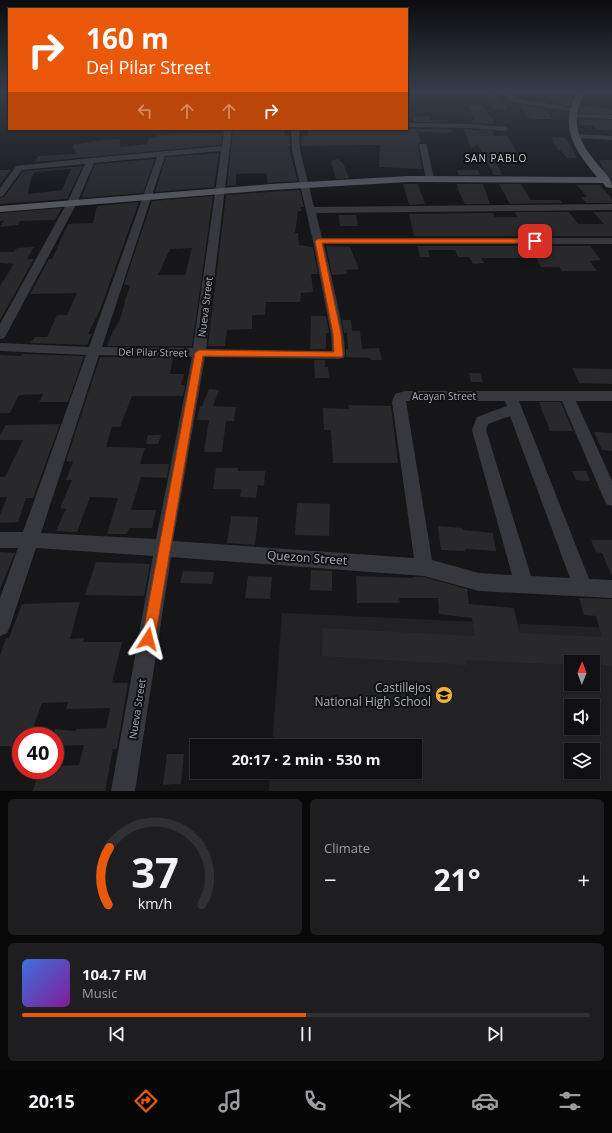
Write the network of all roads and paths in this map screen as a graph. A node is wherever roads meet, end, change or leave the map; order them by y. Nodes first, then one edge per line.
1 (492, 128) edge
2 (574, 128) edge
3 (505, 129) dead end
4 (228, 130) edge
5 (295, 130) edge
6 (576, 136) junction
7 (612, 138) edge
8 (423, 146) dead end
9 (225, 148) junction
10 (162, 153) junction
11 (91, 160) junction
12 (430, 179) junction
13 (609, 183) edge
14 (305, 186) junction
15 (219, 191) junction
16 (0, 194) edge
17 (148, 196) junction
18 (72, 203) junction
19 (612, 207) edge
20 (0, 209) edge
21 (310, 210) junction
22 (318, 241) junction
23 (612, 241) edge
24 (0, 334) edge
25 (0, 347) edge
26 (94, 350) junction
27 (199, 353) junction
28 (567, 396) junction
29 (612, 396) edge
30 (512, 402) junction
31 (612, 499) edge
32 (0, 540) edge
33 (30, 540) junction
34 (163, 548) junction
35 (424, 567) junction
36 (524, 584) junction
37 (583, 588) junction
38 (612, 589) edge
39 (0, 626) edge
40 (123, 791) edge

1 - 3 street
2 - 6 main road
4 - 9 street, Nueva Street
5 - 14 street, Del Pilar Street
6 - 7 street
6 - 13 main road
8 - 12 street
9 - 10 street
9 - 15 street, Nueva Street
10 - 11 street
10 - 17 street
11 - 16 street
11 - 18 street
12 - 13 main road
12 - 14 main road
14 - 15 main road
14 - 21 street, Del Pilar Street
15 - 17 main road
15 - 27 street, Nueva Street
17 - 18 main road
17 - 26 street
18 - 20 main road
18 - 24 street
19 - 21 street
21 - 22 street, Del Pilar Street
22 - 23 street
22 - 27 street, Del Pilar Street
25 - 26 street, Del Pilar Street
26 - 27 street, Del Pilar Street
26 - 33 street
27 - 34 street, Nueva Street
28 - 29 street, Acayan Street
28 - 30 street, Acayan Street
28 - 31 street
30 - 35 street, Acayan Street
30 - 36 street
30 - 37 street
32 - 33 street, Quezon Street
33 - 34 street, Quezon Street
33 - 39 street
34 - 35 street, Quezon Street
34 - 40 street, Nueva Street
35 - 36 street, Quezon Street
36 - 37 street, Quezon Street
37 - 38 street, Quezon Street

